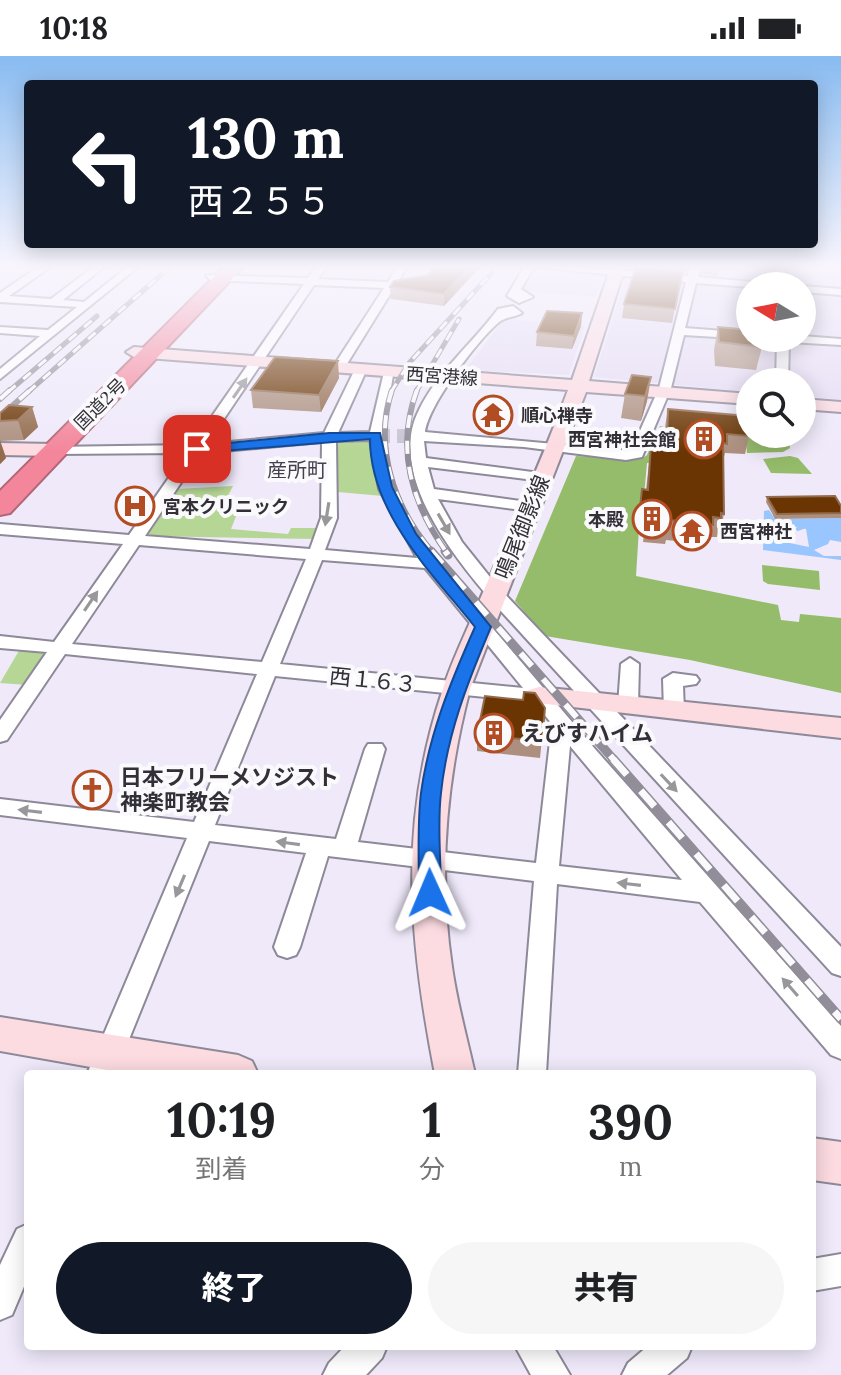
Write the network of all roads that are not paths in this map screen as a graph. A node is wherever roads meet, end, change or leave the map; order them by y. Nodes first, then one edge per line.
1 (59, 329) edge
2 (165, 329) edge
3 (279, 329) edge
4 (363, 329) edge
5 (488, 329) edge
6 (597, 329) edge
7 (4, 330) edge
8 (681, 331) joint
9 (52, 334) junction
10 (736, 335) edge
11 (816, 340) edge
12 (841, 342) edge
13 (142, 352) junction
14 (257, 361) junction
15 (6, 365) edge
16 (339, 367) junction
17 (361, 369) junction
18 (390, 372) junction
19 (0, 375) edge
20 (449, 376) junction
21 (578, 386) junction
22 (663, 393) junction
23 (736, 398) edge
24 (816, 405) edge
25 (841, 407) edge
26 (376, 436) junction
27 (417, 436) junction
28 (329, 437) junction
29 (554, 447) junction
30 (0, 449) edge
31 (197, 449) junction
32 (45, 450) junction
33 (420, 462) junction
34 (542, 477) junction
35 (0, 486) edge
36 (429, 493) junction
37 (530, 506) junction
38 (0, 507) edge
39 (0, 529) edge
40 (132, 541) junction
41 (316, 554) junction
42 (433, 564) junction
43 (495, 593) junction
44 (483, 627) junction
45 (0, 642) edge
46 (60, 648) junction
47 (630, 664) dead end
48 (269, 669) junction
49 (689, 680) dead end
50 (456, 689) junction
51 (539, 696) junction
52 (593, 702) junction
53 (628, 705) junction
54 (674, 711) junction
55 (562, 722) junction
56 (841, 728) edge
57 (0, 735) edge
58 (375, 749) dead end
59 (0, 807) edge
60 (203, 831) junction
61 (319, 848) junction
62 (344, 851) junction
63 (428, 861) junction
64 (546, 875) junction
65 (707, 893) junction
66 (287, 947) dead end
67 (839, 960) edge
68 (0, 1034) edge
69 (841, 1046) edge
70 (105, 1064) edge
71 (185, 1070) edge
72 (454, 1070) edge
73 (532, 1070) edge
74 (816, 1160) edge
75 (841, 1163) edge
76 (24, 1249) edge
77 (841, 1270) edge
78 (816, 1274) edge
79 (0, 1303) edge
80 (366, 1350) edge
81 (535, 1350) edge
82 (670, 1350) edge
83 (341, 1375) edge
84 (552, 1375) edge
85 (640, 1375) edge

1 - 9 street
2 - 13 highway, 国道2号
3 - 14 street
4 - 16 street
5 - 20 street
6 - 21 street, 鳴尾御影線
7 - 9 street
8 - 10 street
8 - 22 street
9 - 15 street
11 - 12 street
13 - 14 street, 西宮港線
13 - 32 highway, 国道2号
14 - 16 street, 西宮港線
31 -> 14 street
15 - 19 street
16 - 17 street, 西宮港線
17 - 18 street, 西宮港線
17 - 28 street
18 - 20 street, 西宮港線
18 - 26 street
20 - 21 street, 西宮港線
20 - 27 street
21 - 22 street, 西宮港線
21 - 29 street, 鳴尾御影線
22 - 23 street, 西宮港線
22 - 29 street
24 - 25 street
26 - 28 street
26 - 42 street
27 - 29 street
27 - 33 street
28 - 31 street
28 -> 41 street
29 - 34 street, 鳴尾御影線
30 - 32 street
31 - 32 street
31 - 40 street
32 - 35 highway, 国道2号
32 - 38 highway, 国道2号
33 - 34 street
33 - 36 street
34 - 37 street, 鳴尾御影線
36 - 37 street
36 -> 43 street
37 - 43 street, 鳴尾御影線
39 - 40 street
40 - 41 street
46 -> 40 street
41 - 42 street
41 - 48 street
42 - 44 street
43 - 44 street, 鳴尾御影線
43 - 52 street
44 - 50 street, 鳴尾御影線
44 - 51 street
45 - 46 street, 西１６３
46 - 48 street, 西１６３
46 - 57 street
47 - 53 street
48 - 50 street, 西１６３
48 - 60 street
49 - 54 street
50 - 51 street, 西１６３
50 - 63 street, 鳴尾御影線
51 - 52 street, 西１６３
51 - 55 street
52 - 53 street, 西１６３
52 -> 67 street
53 - 54 street, 西１６３
54 - 56 street, 西１６３
55 - 64 street
55 - 65 street
58 - 62 street
60 -> 59 street
61 -> 60 street
60 -> 70 street
61 - 62 street
61 - 66 street
62 - 63 street
63 - 64 street
63 - 72 street, 鳴尾御影線
65 -> 64 street
64 - 73 street
69 -> 65 street
68 - 70 street
70 - 71 street
74 - 75 street
76 - 79 street
77 - 78 street
80 - 83 street
81 - 84 street
82 - 85 street

